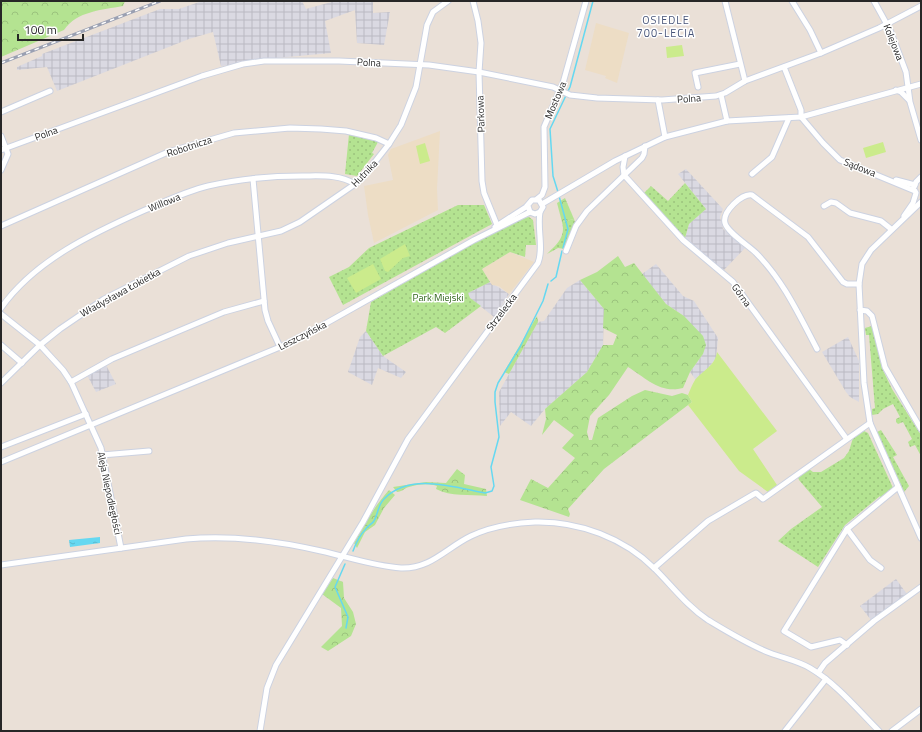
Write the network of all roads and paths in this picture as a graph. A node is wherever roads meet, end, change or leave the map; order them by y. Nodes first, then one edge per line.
1 (448, 1) edge
2 (473, 1) edge
3 (586, 1) edge
4 (725, 1) edge
5 (792, 1) edge
6 (874, 1) edge
7 (921, 6) edge
8 (887, 24) junction
9 (821, 53) junction
10 (740, 64) junction
11 (420, 65) junction
12 (784, 67) junction
13 (479, 72) junction
14 (745, 81) junction
15 (921, 84) edge
16 (909, 86) junction
17 (698, 87) dead end
18 (896, 90) junction
19 (50, 91) dead end
20 (561, 91) junction
21 (721, 95) junction
22 (658, 100) junction
23 (910, 102) junction
24 (1, 112) edge
25 (802, 117) junction
26 (788, 118) junction
27 (727, 121) junction
28 (1, 136) edge
29 (665, 137) junction
30 (921, 140) edge
31 (389, 144) junction
32 (645, 146) junction
33 (4, 149) edge
34 (625, 156) junction
35 (615, 161) junction
36 (623, 167) junction
37 (1, 170) edge
38 (752, 174) dead end
39 (624, 175) junction
40 (921, 177) edge
41 (253, 179) junction
42 (888, 179) junction
43 (354, 184) junction
44 (915, 185) junction
45 (545, 187) junction
46 (915, 192) junction
47 (554, 195) junction
48 (921, 198) edge
49 (537, 199) junction
50 (921, 202) edge
51 (542, 204) junction
52 (528, 206) junction
53 (824, 206) dead end
54 (540, 212) junction
55 (532, 213) junction
56 (901, 220) junction
57 (497, 225) junction
58 (1, 226) edge
59 (891, 229) junction
60 (539, 234) junction
61 (259, 237) junction
62 (474, 240) junction
63 (566, 251) dead end
64 (860, 284) junction
65 (264, 301) junction
66 (1, 308) edge
67 (860, 310) junction
68 (1, 314) edge
69 (1, 345) edge
70 (40, 345) junction
71 (280, 347) junction
72 (817, 349) dead end
73 (22, 363) junction
74 (71, 382) junction
75 (1, 383) edge
76 (86, 414) junction
77 (870, 423) junction
78 (90, 426) junction
79 (921, 429) edge
80 (846, 438) junction
81 (1, 446) edge
82 (149, 451) dead end
83 (102, 455) junction
84 (1, 462) edge
85 (898, 487) junction
86 (847, 529) junction
87 (921, 538) edge
88 (121, 548) junction
89 (341, 557) junction
90 (1, 565) edge
91 (654, 568) junction
92 (882, 568) dead end
93 (921, 587) edge
94 (847, 645) junction
95 (818, 673) junction
96 (826, 679) junction
97 (921, 710) edge
98 (260, 731) edge
99 (785, 731) edge
100 (879, 731) edge
101 (892, 731) edge

1 - 11 street, Hutnika
2 - 13 street, Parkowa
3 - 20 street, Mostowa
4 - 10 street
5 - 9 street
6 - 8 street, Kolejowa
7 - 8 street, Polna
8 - 9 street, Polna
8 - 16 street, Kolejowa
9 - 12 street, Polna
10 - 14 street
10 - 17 street
11 - 13 street, Polna
11 - 31 street, Hutnika
11 - 33 street, Polna
12 - 14 street, Polna
12 - 25 street
13 - 20 street, Polna
13 - 57 street, Parkowa
14 - 21 street, Polna
15 - 16 street
16 - 18 street
16 - 23 street, Kolejowa
18 - 23 street
18 - 25 street
19 - 24 street
20 - 22 street, Polna
20 - 45 street, Mostowa
21 - 22 street, Polna
21 - 27 street
22 - 29 street
23 - 30 street, Kolejowa
25 - 26 street
25 - 42 street, Sądowa
26 - 27 street
26 - 38 street
27 - 29 street
28 - 33 street
29 - 32 street
31 - 43 street, Hutnika
31 - 58 street, Robotnicza
32 - 34 street
32 - 39 street
33 - 37 street
34 - 35 street
34 - 36 street
35 - 36 street
35 - 47 street
36 - 39 street
39 - 63 street
39 - 80 street, Górna
40 - 44 street
41 - 43 street, Willowa
41 - 61 street
41 - 66 street, Willowa
42 - 44 street, Sądowa
42 - 46 street, Sądowa
43 - 61 street, Hutnika
44 - 46 street
45 - 47 street
45 - 49 street
46 - 48 street
46 - 56 street
47 - 51 street
49 - 51 street
49 - 52 street
50 - 56 street
51 - 54 street
52 - 55 street
52 - 57 street, Leszczyńska
53 - 59 street
54 - 55 street
54 - 60 street, Strzelecka
55 - 60 street, Strzelecka
55 - 62 street, Leszczyńska
56 - 59 street
57 - 62 street, Leszczyńska
59 - 64 street
60 - 89 street, Strzelecka
61 - 65 street
61 - 70 street, Władysława Łokietka
62 - 71 street, Leszczyńska
64 - 67 street
64 - 72 street
65 - 71 street
65 - 74 street
67 - 77 street
67 - 79 street
68 - 70 street, Aleja Niepodległości
69 - 73 street
70 - 73 street, Władysława Łokietka
70 - 74 street, Aleja Niepodległości
71 - 78 street, Leszczyńska
73 - 75 street, Władysława Łokietka
74 - 76 street, Aleja Niepodległości
76 - 78 street, Aleja Niepodległości
76 - 81 street
77 - 80 street
77 - 85 street
78 - 83 street, Aleja Niepodległości
78 - 84 street, Leszczyńska
80 - 91 street
82 - 83 street
83 - 88 street, Aleja Niepodległości
85 - 86 street
85 - 87 street
86 - 92 street
86 - 94 street
88 - 89 street, Aleja Niepodległości
88 - 90 street
89 - 91 street, Aleja Niepodległości
89 - 98 street, Strzelecka
91 - 95 street
93 - 94 street
94 - 95 street
95 - 96 street
96 - 99 street
96 - 100 street
97 - 101 street

